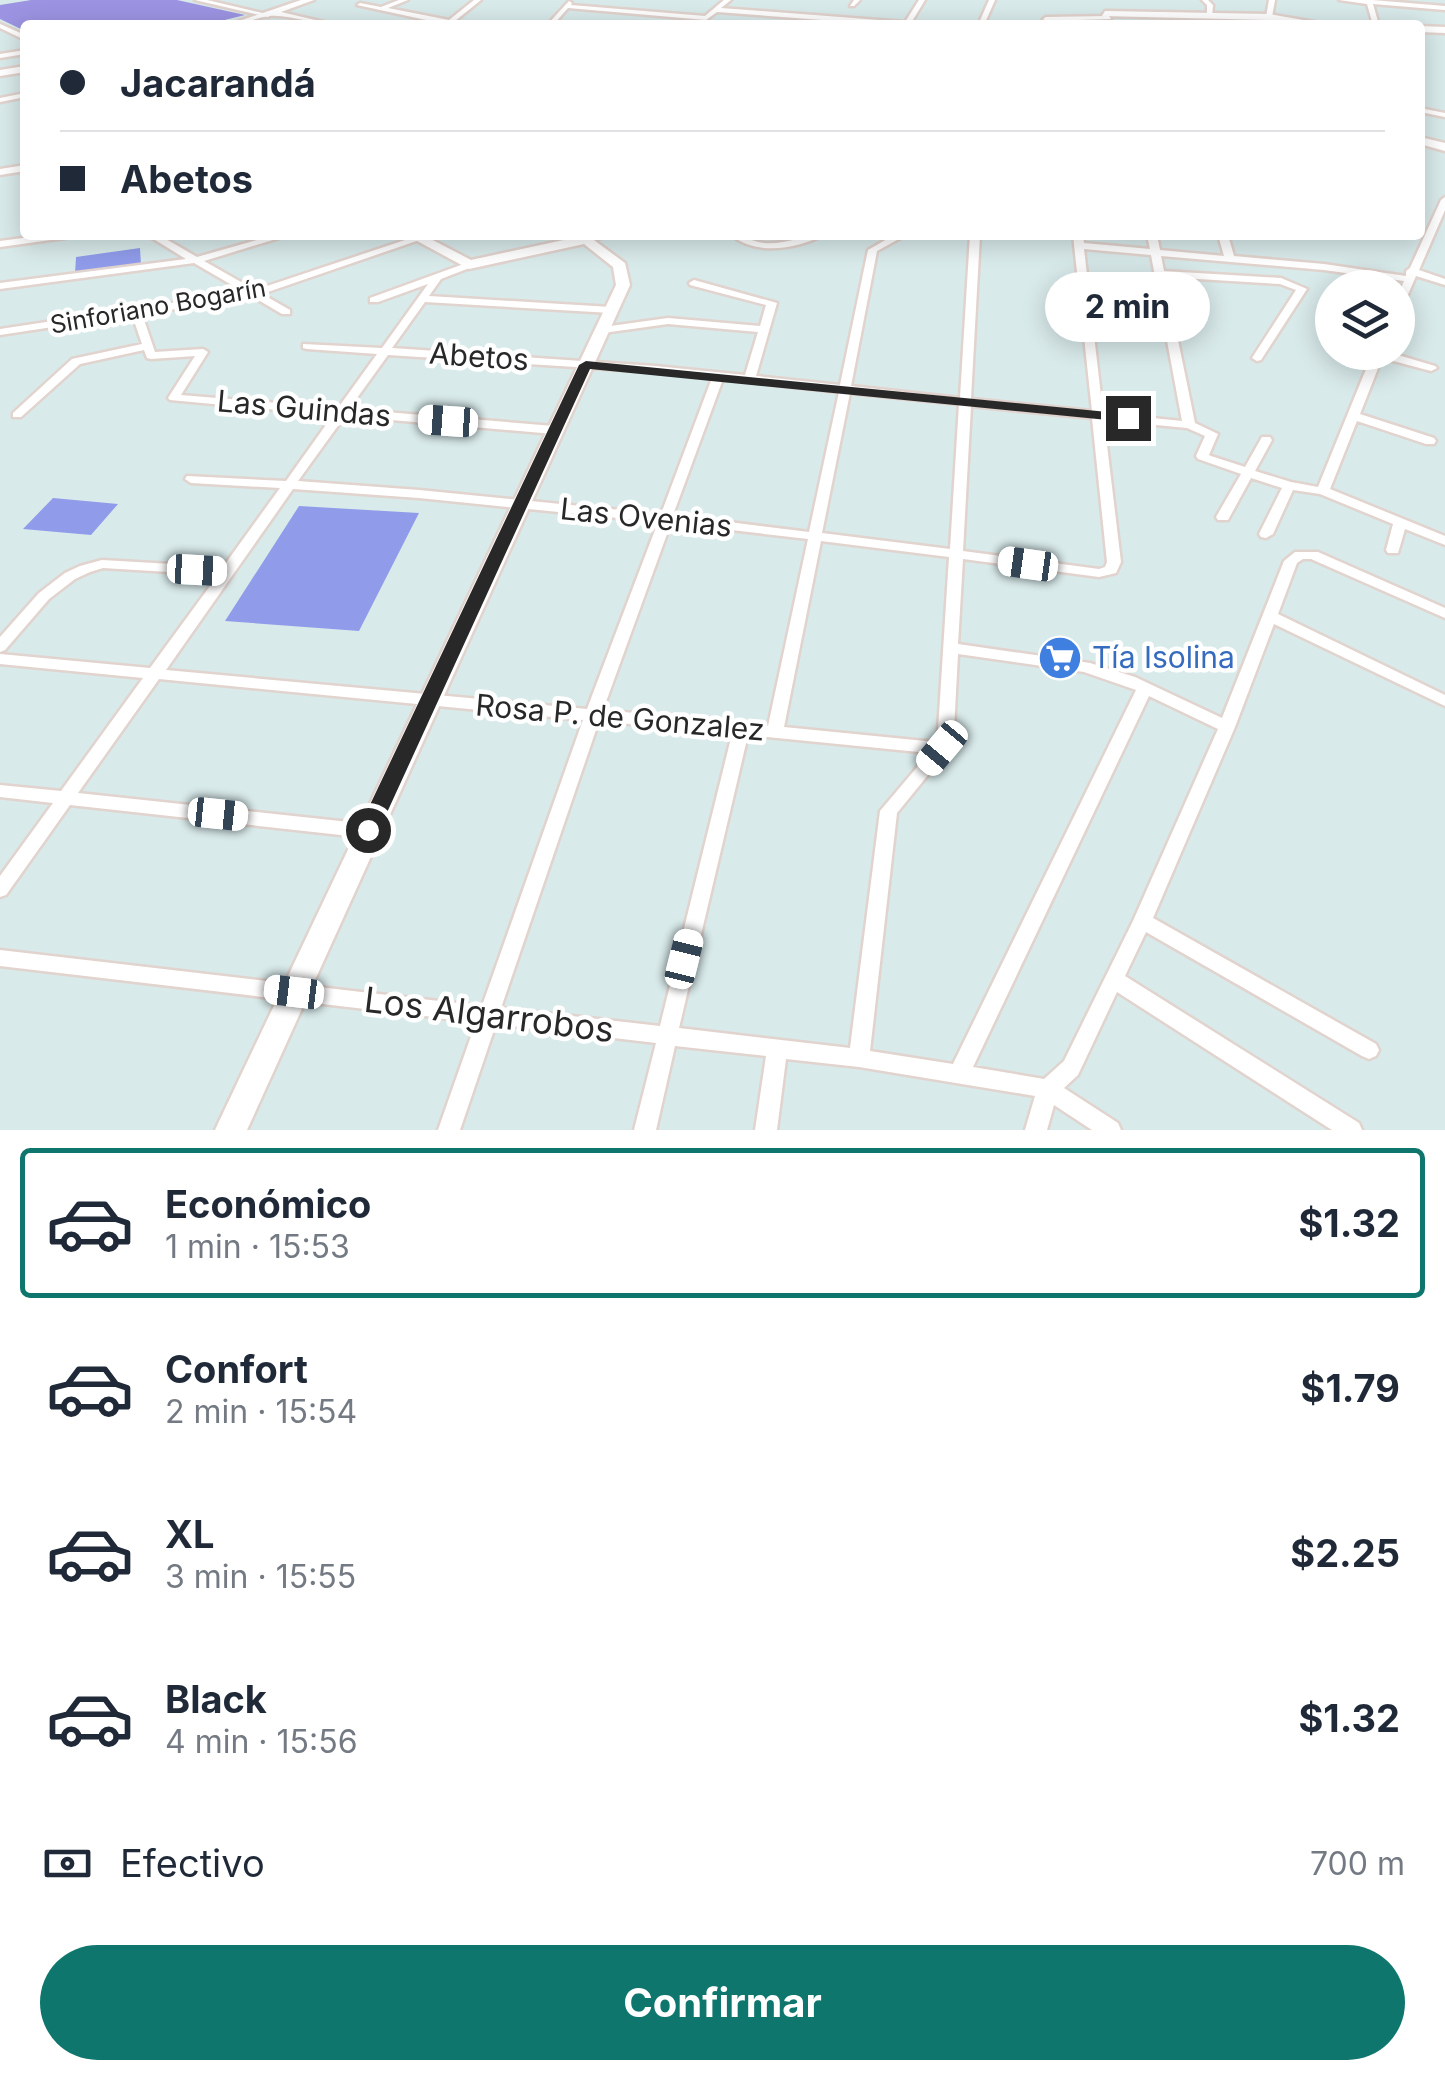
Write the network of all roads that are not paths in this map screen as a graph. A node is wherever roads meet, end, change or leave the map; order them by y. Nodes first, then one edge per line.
1 (198, 0) edge
2 (310, 0) edge
3 (406, 0) edge
4 (478, 0) edge
5 (727, 0) edge
6 (1206, 0) edge
7 (1272, 0) edge
8 (1342, 0) edge
9 (1369, 1) edge
10 (568, 3) edge
11 (360, 5) dead end
12 (790, 7) dead end
13 (1445, 8) edge
14 (380, 9) junction
15 (718, 9) junction
16 (1104, 13) junction
17 (780, 14) junction
18 (271, 15) junction
19 (670, 15) junction
20 (1210, 16) junction
21 (1269, 16) junction
22 (252, 20) edge
23 (294, 20) edge
24 (302, 20) edge
25 (430, 20) edge
26 (453, 20) edge
27 (664, 20) edge
28 (815, 20) edge
29 (1059, 20) edge
30 (1113, 20) edge
31 (1295, 20) edge
32 (0, 164) edge
33 (5, 172) edge
34 (1445, 200) edge
35 (1427, 233) junction
36 (1425, 238) edge
37 (1445, 238) edge
38 (29, 240) edge
39 (161, 240) edge
40 (267, 240) edge
41 (409, 240) edge
42 (427, 240) edge
43 (582, 240) edge
44 (598, 240) edge
45 (744, 240) edge
46 (800, 240) edge
47 (892, 240) edge
48 (976, 240) edge
49 (1153, 240) edge
50 (1224, 240) edge
51 (1424, 240) edge
52 (1079, 241) edge
53 (0, 244) edge
54 (1156, 252) junction
55 (1230, 259) junction
56 (197, 260) junction
57 (470, 265) junction
58 (1354, 270) edge
59 (1412, 270) edge
60 (1161, 274) junction
61 (439, 276) junction
62 (1415, 276) edge
63 (1445, 282) edge
64 (694, 283) dead end
65 (0, 286) edge
66 (254, 294) junction
67 (422, 299) junction
68 (374, 300) dead end
69 (136, 312) junction
70 (286, 312) dead end
71 (607, 320) junction
72 (764, 329) junction
73 (0, 332) edge
74 (307, 346) dead end
75 (146, 347) junction
76 (384, 351) junction
77 (1257, 358) dead end
78 (1415, 363) edge
79 (586, 365) junction
80 (1431, 368) dead end
81 (1372, 370) edge
82 (719, 375) junction
83 (750, 378) junction
84 (845, 387) junction
85 (174, 398) joint
86 (966, 400) junction
87 (343, 413) junction
88 (1098, 414) junction
89 (18, 415) dead end
90 (1353, 416) junction
91 (1188, 425) junction
92 (554, 430) junction
93 (1266, 440) dead end
94 (1430, 441) dead end
95 (1247, 472) junction
96 (191, 479) dead end
97 (289, 484) junction
98 (1289, 486) junction
99 (1323, 490) junction
100 (519, 506) junction
101 (1223, 517) dead end
102 (668, 520) junction
103 (1400, 523) junction
104 (1266, 534) dead end
105 (815, 536) junction
106 (1445, 542) edge
107 (1393, 550) dead end
108 (957, 554) junction
109 (228, 572) junction
110 (1445, 613) edge
111 (1271, 617) junction
112 (0, 648) edge
113 (951, 648) junction
114 (0, 659) edge
115 (155, 674) junction
116 (1144, 690) junction
117 (431, 700) junction
118 (1445, 701) edge
119 (594, 715) junction
120 (1227, 727) junction
121 (741, 729) junction
122 (775, 732) junction
123 (942, 748) junction
124 (0, 792) edge
125 (68, 798) junction
126 (368, 830) junction
127 (0, 890) edge
128 (1142, 921) junction
129 (0, 958) edge
130 (1113, 979) junction
131 (294, 992) junction
132 (487, 1014) junction
133 (666, 1036) junction
134 (777, 1049) junction
135 (1369, 1050) dead end
136 (859, 1058) junction
137 (959, 1074) junction
138 (1048, 1088) junction
139 (231, 1130) edge
140 (449, 1130) edge
141 (645, 1130) edge
142 (766, 1130) edge
143 (1036, 1130) edge
144 (1110, 1130) edge
145 (1351, 1130) edge

1 - 18 street
2 - 18 street
3 - 14 street
4 - 26 street
5 - 15 street
6 - 20 street
7 - 21 street
8 - 9 street
9 - 13 street
10 - 19 street
11 - 14 street
12 - 17 street
14 - 25 street
15 - 17 street
15 - 19 street
16 - 20 street
16 - 29 street
16 - 30 street
17 - 28 street
18 - 22 street
18 - 23 street
18 - 24 street
19 - 27 street
20 - 21 street
21 - 31 street
32 - 33 street
34 - 35 street
35 - 36 street
35 - 37 street
38 - 53 street
39 - 56 street
40 - 56 street
41 - 66 street, Sinforiano Bogarín
42 - 57 street
43 - 57 street
44 - 71 street
45 - 46 street
47 - 84 street
48 - 86 street
49 - 54 street
50 - 55 street
51 - 59 street
52 - 54 street
52 - 88 street
54 - 55 street
54 - 60 street
55 - 58 street
56 - 65 street
56 - 66 street
57 - 61 street
60 - 77 street
60 - 91 street
61 - 67 street
61 - 68 street
62 - 63 street
64 - 72 street
66 - 69 street, Sinforiano Bogarín
66 - 70 street
67 - 71 street
67 - 76 street
69 - 73 street, Sinforiano Bogarín
69 - 75 street
71 - 72 street
71 - 79 street
72 - 83 street
74 - 76 street, Abetos
75 - 85 street
75 - 89 street
76 - 79 street, Abetos
76 - 87 street
78 - 80 street
79 - 82 street, Abetos
79 - 92 street
81 - 90 street
82 - 83 street, Abetos
82 - 102 street
83 - 84 street, Abetos
84 - 86 street, Abetos
84 - 105 street
85 - 87 street, Las Guindas
86 - 88 street, Abetos
86 - 108 street
87 - 92 street, Las Guindas
87 - 97 street
88 - 91 street, Abetos
88 - 108 street, Las Ovenias
90 - 94 street
90 - 99 street
91 - 95 street
92 - 100 street
93 - 95 street
95 - 98 street
95 - 101 street
96 - 97 street, Las Ovenias
97 - 100 street, Las Ovenias
97 - 109 street
98 - 99 street
98 - 104 street
99 - 103 street
100 - 102 street, Las Ovenias
100 - 117 street
102 - 105 street, Las Ovenias
102 - 119 street
103 - 106 street
103 - 107 street
105 - 108 street, Las Ovenias
105 - 122 street
108 - 113 street
109 - 112 street
109 - 115 street
110 - 111 street
111 - 118 street
111 - 120 street
113 - 116 street
113 - 123 street
114 - 115 street, Rosa P. de Gonzalez
115 - 117 street, Rosa P. de Gonzalez
115 - 125 street
116 - 120 street
116 - 137 street
117 - 119 street, Rosa P. de Gonzalez
117 - 126 street
119 - 121 street, Rosa P. de Gonzalez
119 - 132 street
120 - 128 street
121 - 122 street, Rosa P. de Gonzalez
121 - 133 street
122 - 123 street, Rosa P. de Gonzalez
123 - 136 street
124 - 125 street
125 - 126 street
125 - 127 street
126 - 131 street
128 - 130 street
128 - 135 street
129 - 131 street, Los Algarrobos
130 - 138 street
130 - 145 street
131 - 132 street, Los Algarrobos
131 - 139 street
132 - 133 street, Los Algarrobos
132 - 140 street
133 - 134 street, Los Algarrobos
133 - 141 street
134 - 136 street, Los Algarrobos
134 - 142 street
136 - 137 street, Los Algarrobos
137 - 138 street, Los Algarrobos
138 - 143 street
138 - 144 street

